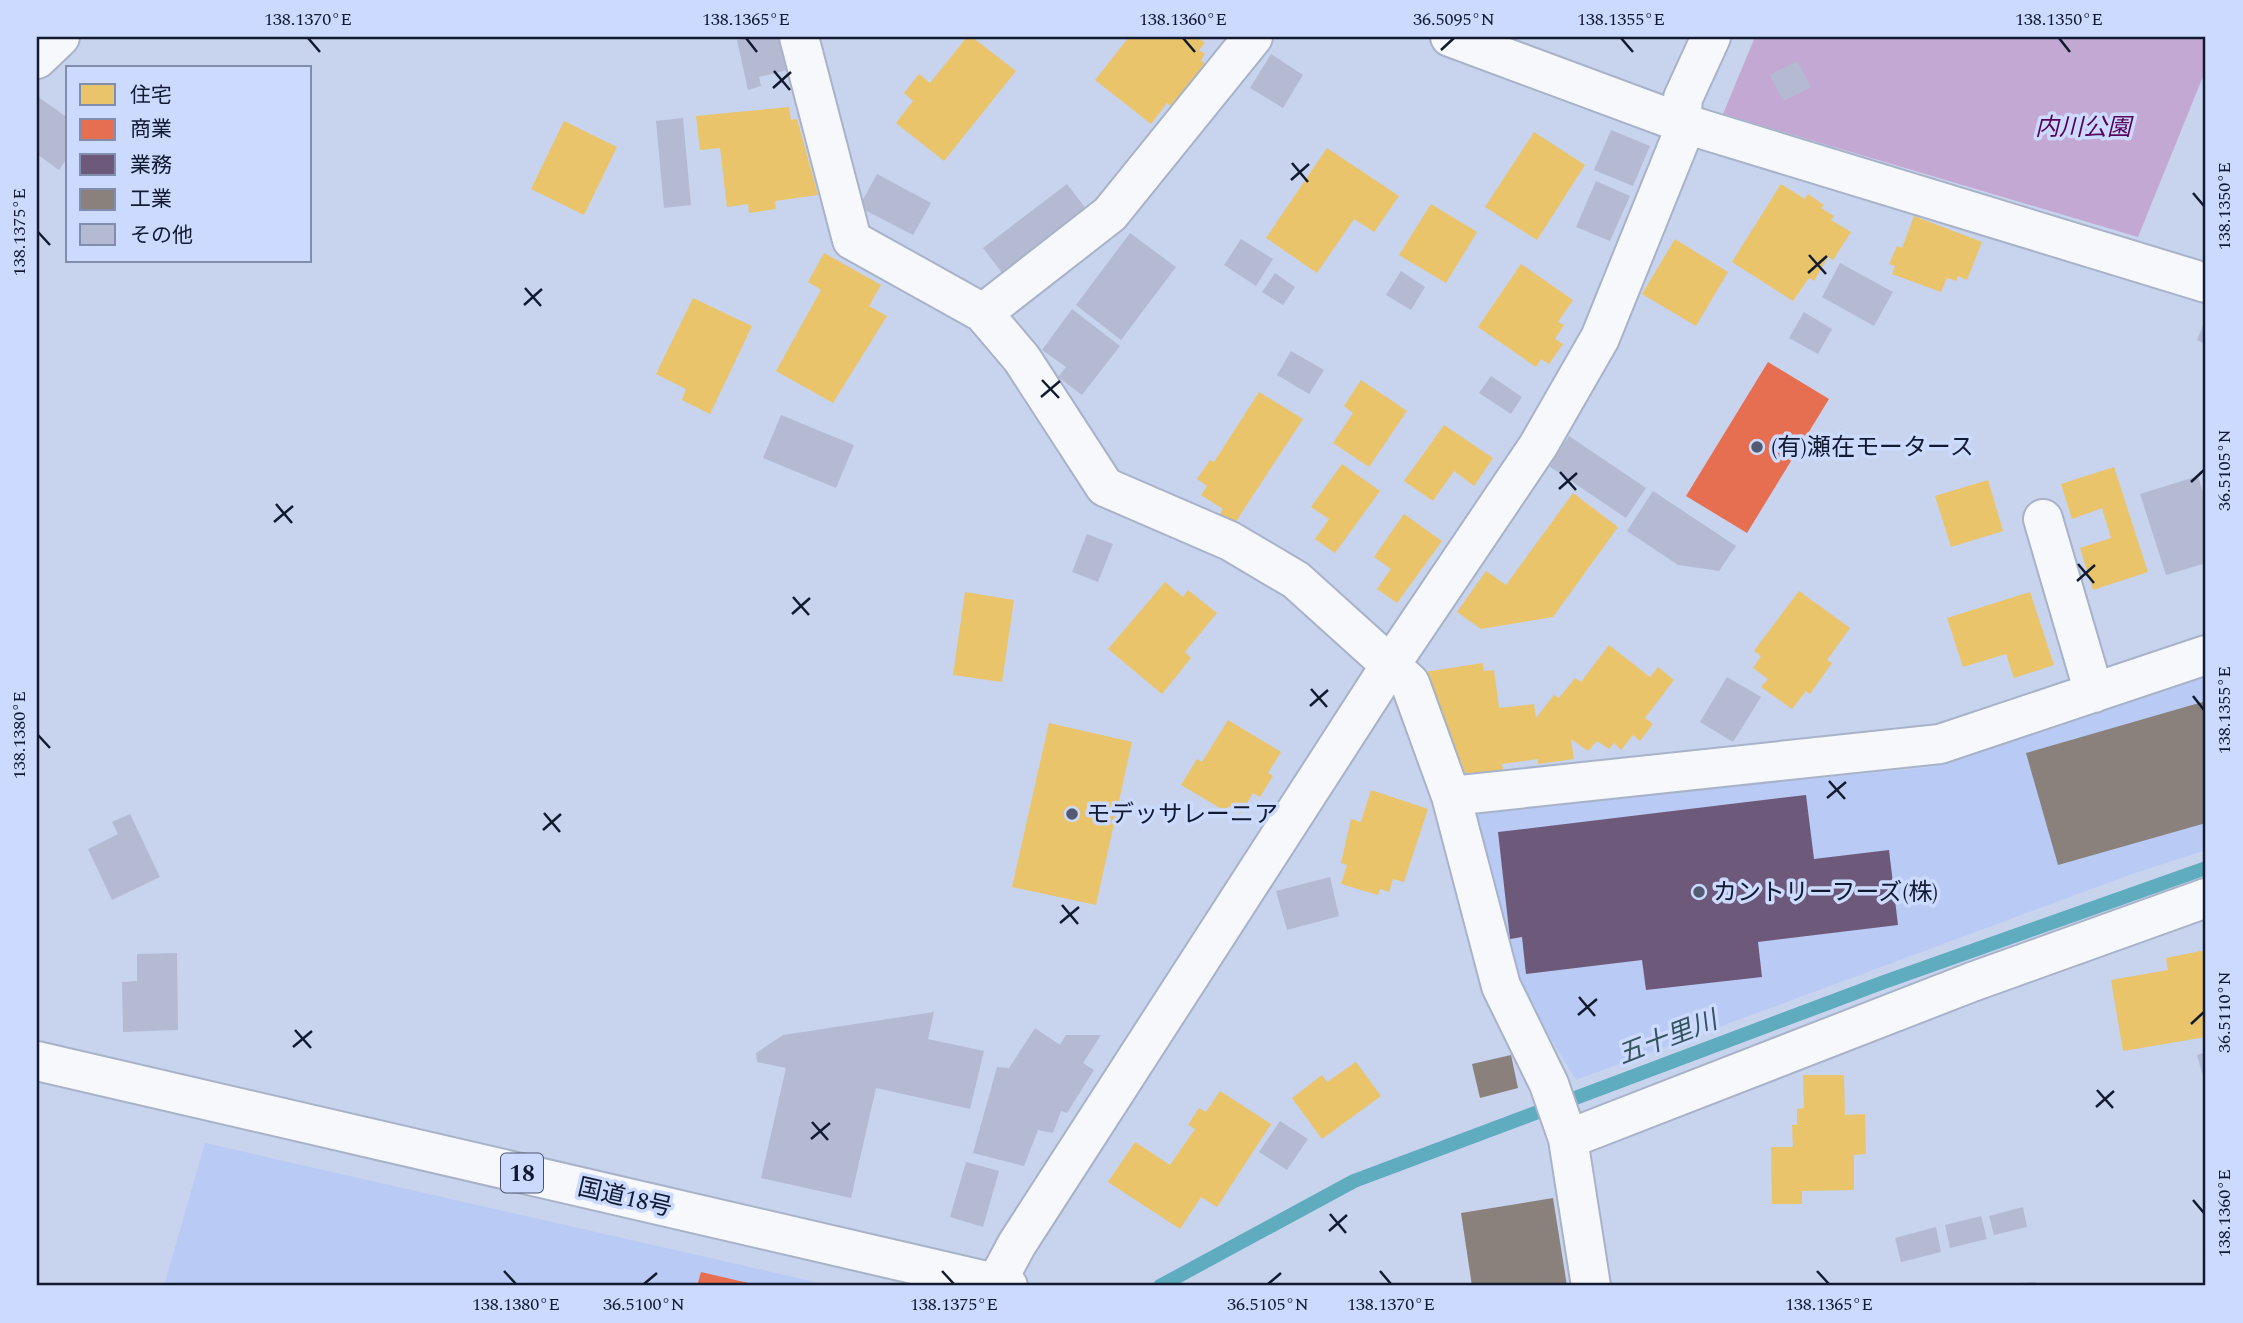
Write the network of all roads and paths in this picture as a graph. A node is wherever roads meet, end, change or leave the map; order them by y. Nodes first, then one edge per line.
1 (60, 37) edge
2 (799, 37) edge
3 (1253, 37) edge
4 (1450, 37) edge
5 (1711, 37) edge
6 (37, 60) edge
7 (1682, 123) junction
8 (2206, 283) edge
9 (983, 313) junction
10 (2043, 519) dead end
11 (2206, 655) edge
12 (1391, 664) junction
13 (2094, 693) junction
14 (1451, 796) junction
15 (2206, 898) edge
16 (37, 1061) edge
17 (1566, 1133) junction
18 (1002, 1285) edge
19 (1591, 1286) edge

1 - 6 main road
2 - 9 main road
3 - 9 main road
4 - 7 main road
5 - 7 main road
7 - 8 main road
7 - 12 main road
9 - 12 main road
10 - 13 main road
11 - 13 main road
12 - 14 main road
12 - 18 main road
13 - 14 main road
14 - 17 main road
15 - 17 main road
16 - 18 main road, 国道18号 / 18
17 - 19 main road

